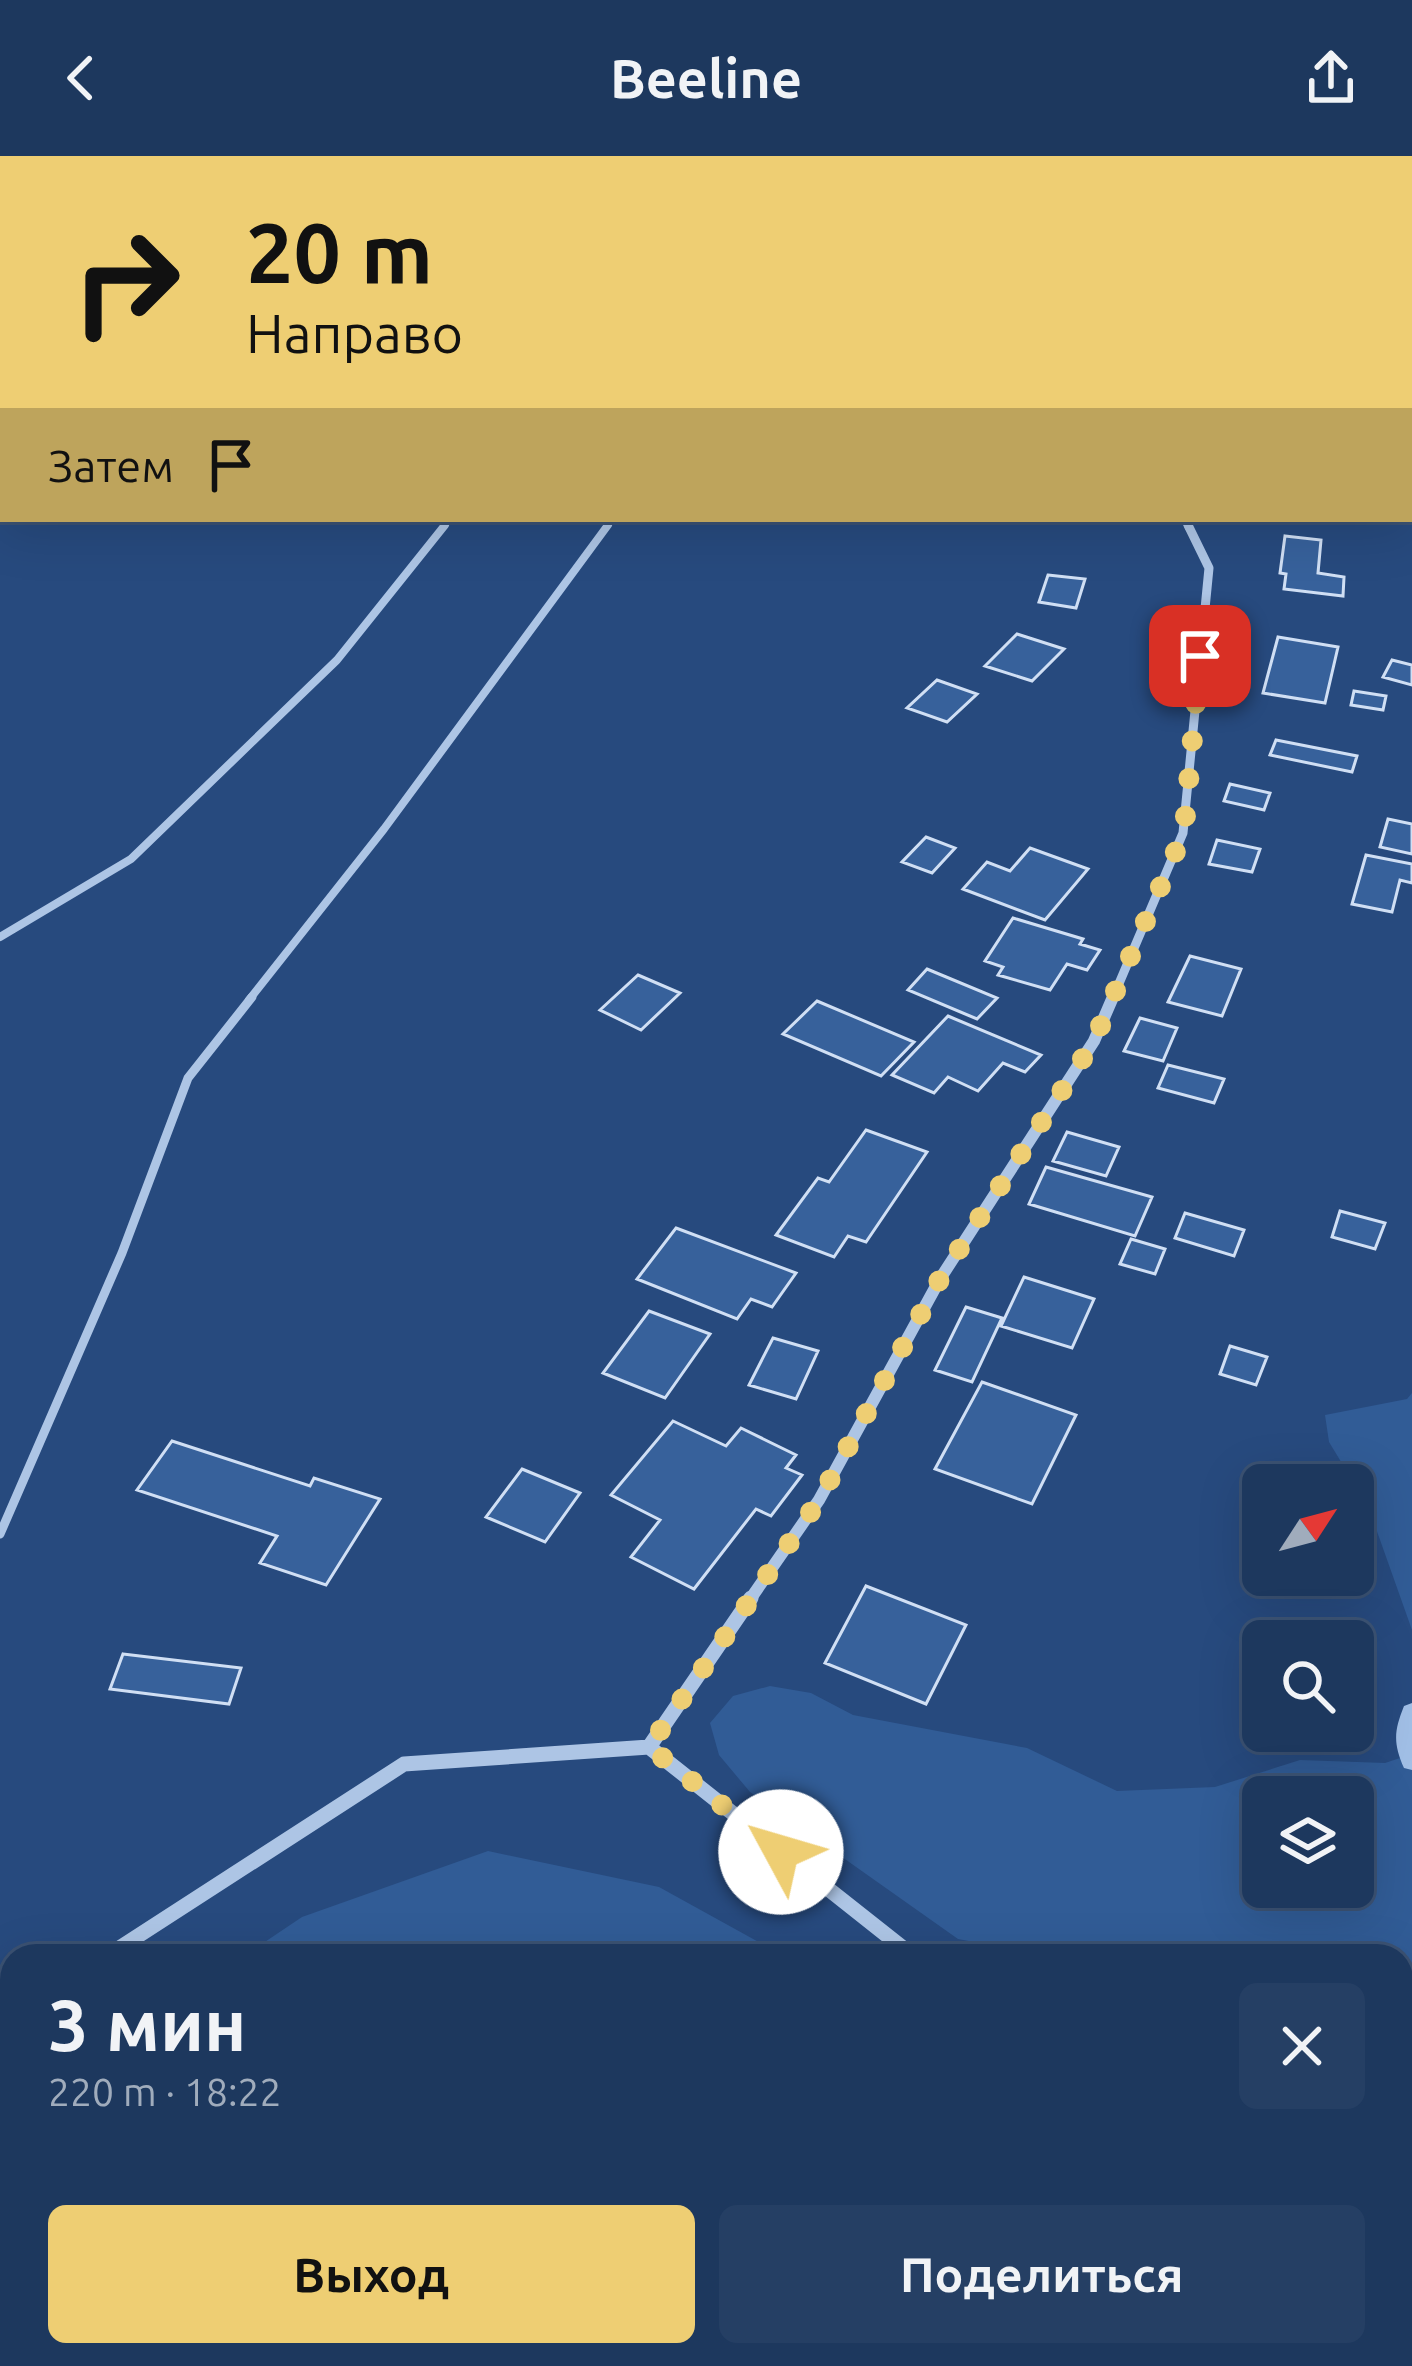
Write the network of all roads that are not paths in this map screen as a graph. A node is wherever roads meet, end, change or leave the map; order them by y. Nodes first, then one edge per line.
1 (448, 522) edge
2 (610, 522) edge
3 (1186, 522) edge
4 (0, 937) edge
5 (0, 1534) edge
6 (649, 1747) junction
7 (126, 1944) edge
8 (898, 1944) edge

1 - 4 lane
2 - 5 lane
3 - 6 street
6 - 7 street
6 - 8 street

